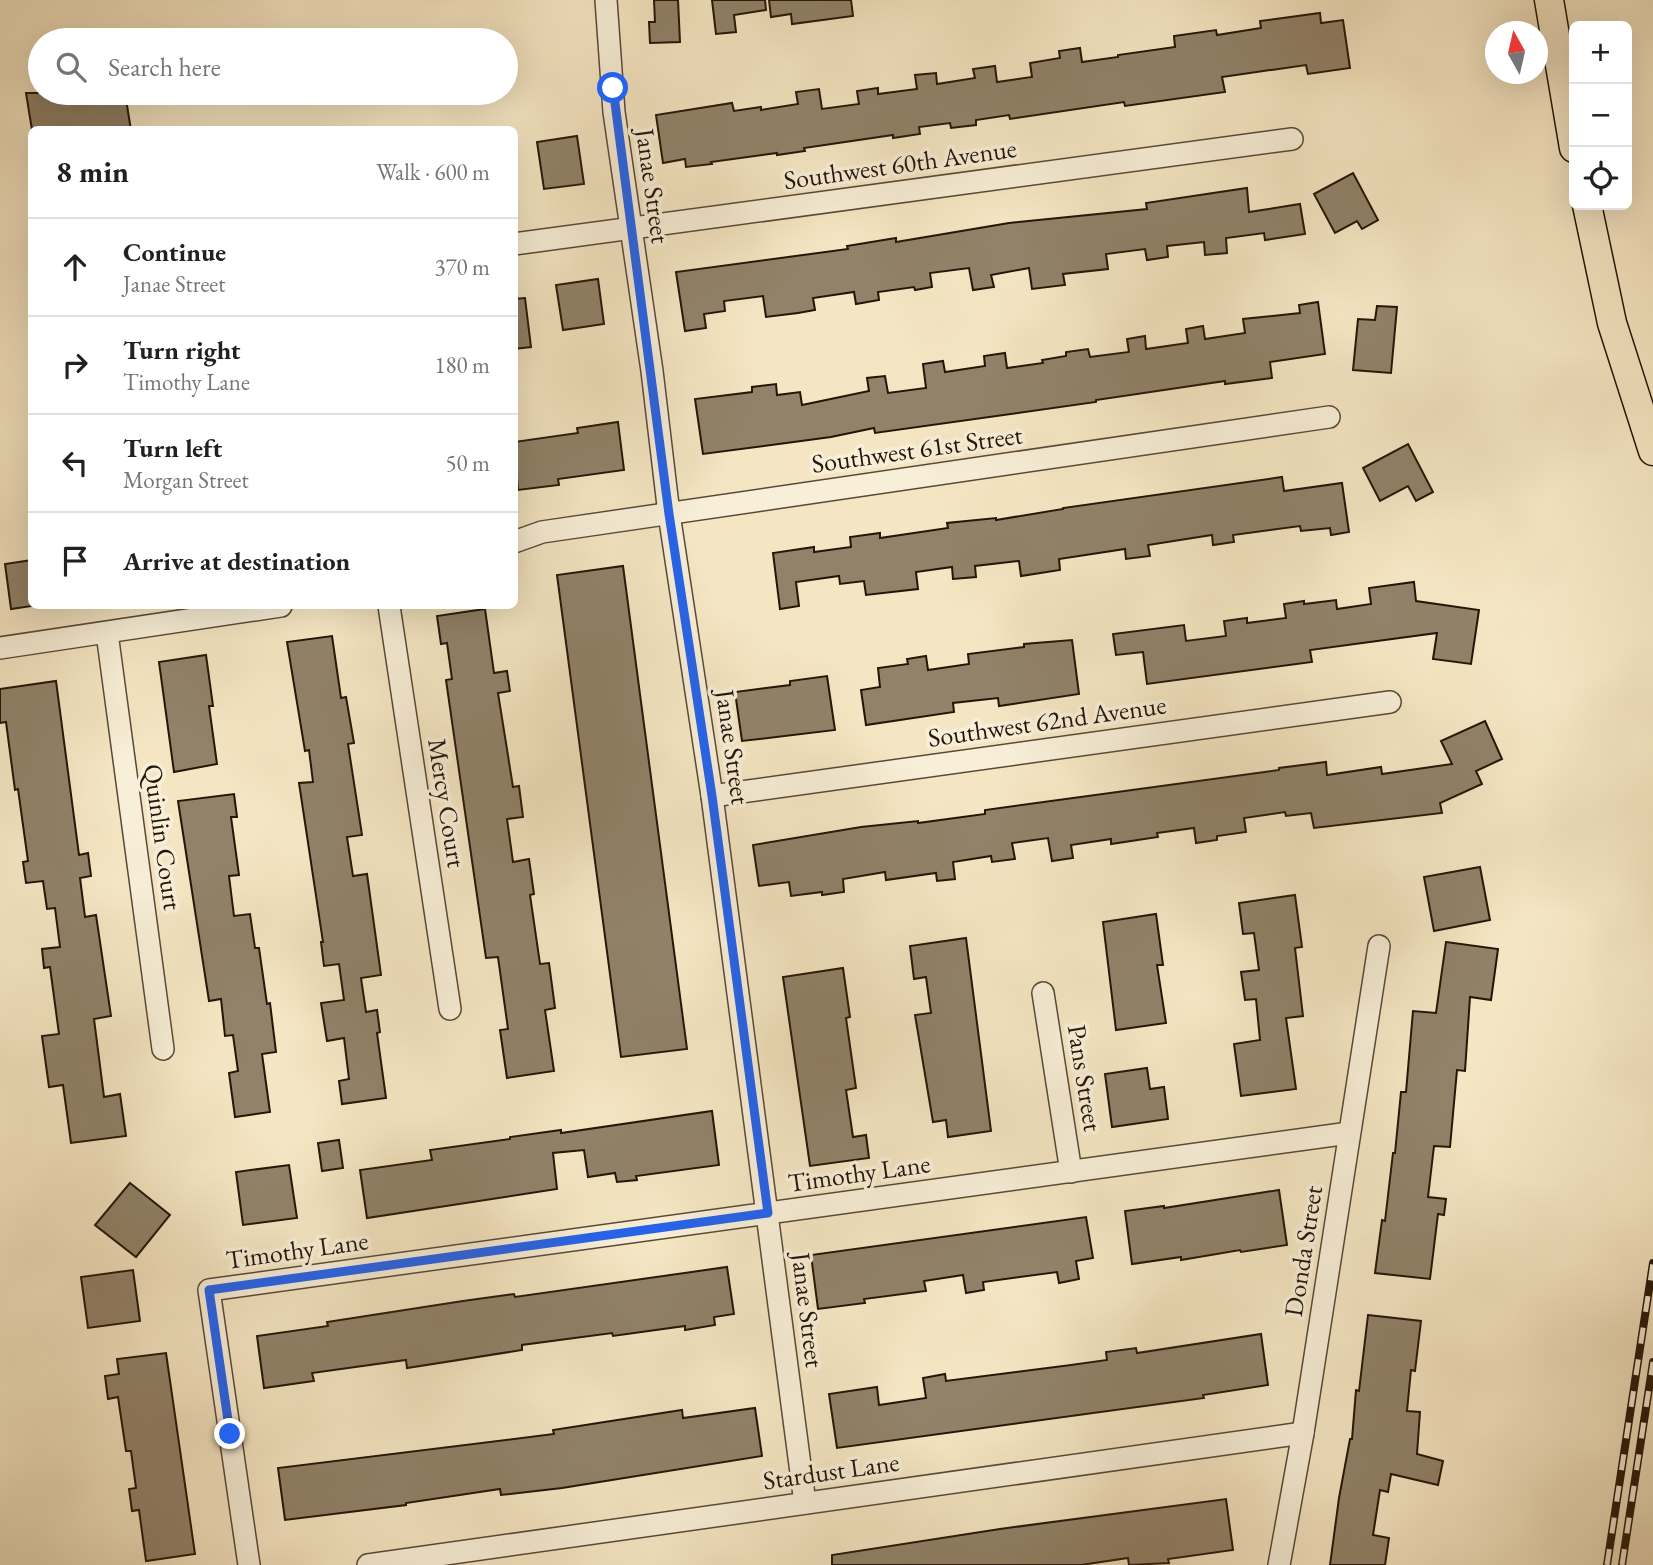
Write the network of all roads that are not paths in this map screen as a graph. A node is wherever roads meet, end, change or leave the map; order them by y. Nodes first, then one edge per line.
1 (606, 0) edge
2 (1549, 0) edge
3 (1292, 139) dead end
4 (1574, 147) edge
5 (1588, 210) edge
6 (631, 228) junction
7 (518, 243) edge
8 (1329, 417) dead end
9 (1653, 451) edge
10 (669, 514) junction
11 (518, 541) edge
12 (262, 609) edge
13 (389, 609) edge
14 (107, 633) junction
15 (0, 648) edge
16 (1390, 702) dead end
17 (712, 796) junction
18 (1378, 946) dead end
19 (1043, 993) dead end
20 (450, 1009) dead end
21 (163, 1049) dead end
22 (1349, 1133) junction
23 (1071, 1172) junction
24 (768, 1213) junction
25 (1303, 1433) junction
26 (805, 1503) junction
27 (249, 1565) edge
28 (368, 1565) edge
29 (1279, 1565) edge

1 - 6 street, Janae Street
2 - 4 main road
3 - 6 street, Southwest 60th Avenue
5 - 9 main road
6 - 7 street, Southwest 60th Avenue
6 - 10 street, Janae Street
8 - 10 street, Southwest 61st Street
10 - 11 street, Southwest 61st Street
10 - 17 street, Janae Street
12 - 14 street
13 - 20 street, Mercy Court
14 - 15 street
14 - 21 street, Quinlin Court
16 - 17 street, Southwest 62nd Avenue
17 - 24 street, Janae Street
18 - 22 street, Donda Street
19 - 23 street, Pans Street
22 - 23 street, Timothy Lane
22 - 25 street, Donda Street
23 - 24 street, Timothy Lane
24 - 26 street, Janae Street
24 - 27 street, Timothy Lane
25 - 26 street, Stardust Lane
25 - 29 street, Donda Street
26 - 28 street, Stardust Lane

